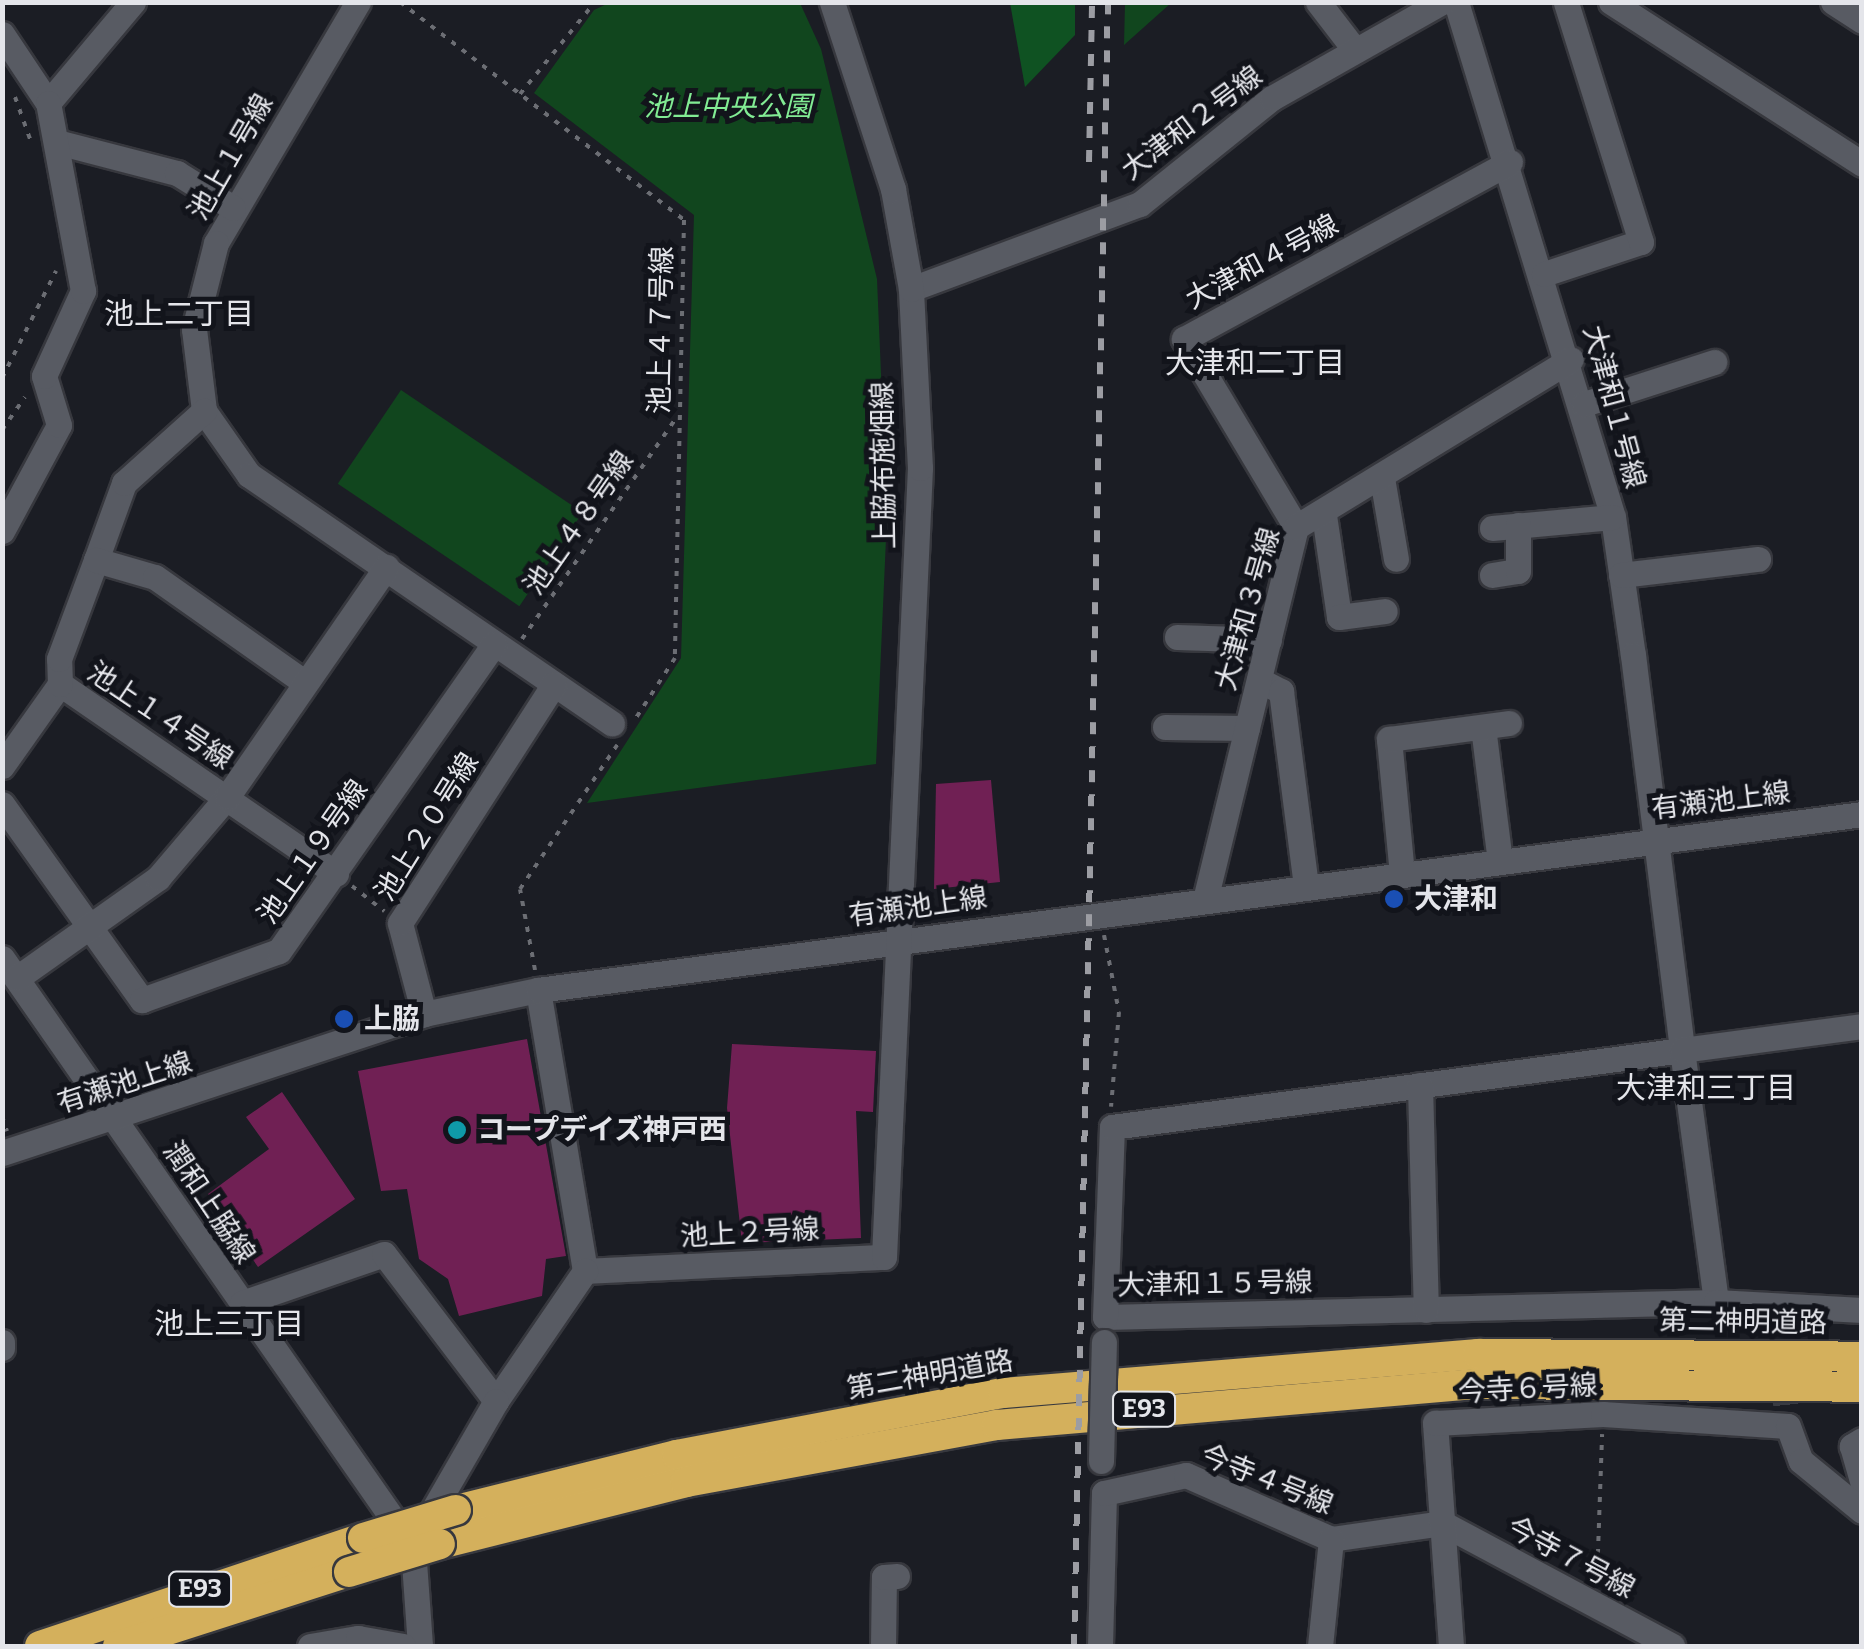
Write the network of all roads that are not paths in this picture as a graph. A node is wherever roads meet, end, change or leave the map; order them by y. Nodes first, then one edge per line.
1 (133, 2) edge
2 (358, 2) edge
3 (832, 2) edge
4 (1318, 2) edge
5 (1442, 2) edge
6 (1456, 2) edge
7 (1566, 2) edge
8 (1611, 2) edge
9 (1833, 2) edge
10 (1862, 22) edge
11 (2, 34) edge
12 (1354, 49) junction
13 (48, 104) junction
14 (61, 143) junction
15 (1510, 162) junction
16 (1862, 164) edge
17 (233, 208) junction
18 (1544, 274) junction
19 (911, 289) junction
20 (1572, 359) junction
21 (1714, 362) dead end
22 (1584, 404) junction
23 (204, 411) junction
24 (1382, 478) junction
25 (1324, 515) junction
26 (1612, 516) junction
27 (1296, 528) junction
28 (2, 531) edge
29 (1758, 558) dead end
30 (1396, 559) dead end
31 (96, 560) junction
32 (386, 568) junction
33 (1492, 575) dead end
34 (1621, 575) junction
35 (1386, 611) dead end
36 (1177, 638) dead end
37 (1269, 640) junction
38 (502, 649) junction
39 (1259, 680) junction
40 (305, 683) junction
41 (60, 684) junction
42 (554, 684) junction
43 (1165, 727) dead end
44 (1247, 728) junction
45 (616, 733) road end
46 (2, 766) edge
47 (227, 797) junction
48 (2, 804) edge
49 (1862, 814) edge
50 (1657, 840) junction
51 (1500, 861) junction
52 (336, 874) junction
53 (1402, 874) junction
54 (1306, 887) junction
55 (1205, 900) junction
56 (90, 928) junction
57 (901, 938) junction
58 (10, 968) edge
59 (538, 990) junction
60 (424, 1014) junction
61 (1862, 1026) edge
62 (1682, 1050) junction
63 (1420, 1085) junction
64 (117, 1120) junction
65 (2, 1153) edge
66 (586, 1271) junction
67 (1716, 1302) junction
68 (242, 1303) junction
69 (1426, 1310) junction
70 (1862, 1310) edge
71 (1104, 1330) junction
72 (1862, 1358) edge
73 (1862, 1387) edge
74 (496, 1401) junction
75 (1862, 1440) edge
76 (1862, 1482) edge
77 (1104, 1493) junction
78 (1862, 1512) edge
79 (1442, 1523) junction
80 (1331, 1539) junction
81 (426, 1546) junction
82 (897, 1576) dead end
83 (40, 1646) edge
84 (118, 1646) edge
85 (310, 1646) edge
86 (403, 1646) edge
87 (420, 1646) edge
88 (883, 1646) edge
89 (1100, 1646) edge
90 (1320, 1646) edge
91 (1451, 1646) edge
92 (1672, 1646) edge

1 - 13 street
2 - 17 street, 池上１号線
3 - 19 street, 上脇布施畑線
4 - 12 street
5 - 12 street, 大津和２号線
6 - 15 street, 大津和１号線
7 - 18 street
8 - 16 street
9 - 10 street
11 - 13 street
12 - 19 street, 大津和２号線
13 - 14 street
14 - 17 street
14 - 28 street
15 - 18 street, 大津和１号線
15 - 27 street, 大津和４号線
17 - 23 street, 池上１号線
18 - 20 street, 大津和１号線
19 - 57 street, 上脇布施畑線
20 - 22 street, 大津和１号線
20 - 24 street, 大津和３号線
21 - 22 street
22 - 26 street, 大津和１号線
23 - 31 street
23 - 32 street, 池上１号線
24 - 25 street, 大津和３号線
24 - 30 street
25 - 27 street, 大津和３号線
25 - 35 street
26 - 33 street
26 - 34 street, 大津和１号線
27 - 37 street, 大津和３号線
29 - 34 street
31 - 40 street
31 - 41 street
32 - 38 street, 池上１号線
32 - 40 street
34 - 50 street, 大津和１号線
36 - 37 street
37 - 39 street, 大津和３号線
38 - 42 street, 池上１号線
38 - 52 street, 池上１９号線
39 - 44 street, 大津和３号線
39 - 54 street
40 - 47 street
41 - 46 street
41 - 47 street, 池上１４号線
42 - 45 street, 池上１号線
42 - 60 street, 池上２０号線
43 - 44 street
44 - 55 street, 大津和３号線
47 - 52 street, 池上１４号線
47 - 56 street
48 - 56 street
49 - 50 street, 有瀬池上線
50 - 51 street, 有瀬池上線
50 - 62 street
51 - 53 street, 有瀬池上線
51 - 53 street
52 - 56 street, 池上１９号線
53 - 54 street, 有瀬池上線
54 - 55 street, 有瀬池上線
55 - 57 street, 有瀬池上線
56 - 58 street
57 - 59 street, 有瀬池上線
57 - 66 street, 池上２号線
58 - 64 street, 潤和上脇線
59 - 60 street, 有瀬池上線
59 - 66 street
60 - 64 street, 有瀬池上線
61 - 62 street
62 - 63 street
62 - 67 street
63 - 69 street
63 - 71 street, 大津和１５号線
64 - 65 street, 有瀬池上線
64 - 68 street, 潤和上脇線
66 - 74 street
67 - 69 street, 大津和１５号線
67 - 70 street, 大津和１５号線
68 - 74 street
68 - 81 street, 潤和上脇線
69 - 71 street, 大津和１５号線
71 - 77 street, bridge
72 - 83 highway, 第二神明道路 / E93, bridge
73 - 81 highway, E93
74 - 81 street
75 - 76 street
77 - 80 street, 今寺４号線
77 - 89 street
78 - 79 street, 今寺６号線
79 - 80 street, 今寺４号線
79 - 91 street, 今寺６号線
79 - 92 street, 今寺７号線
80 - 90 street
81 - 84 highway, E93, bridge
81 - 87 street
82 - 88 street
85 - 86 street

